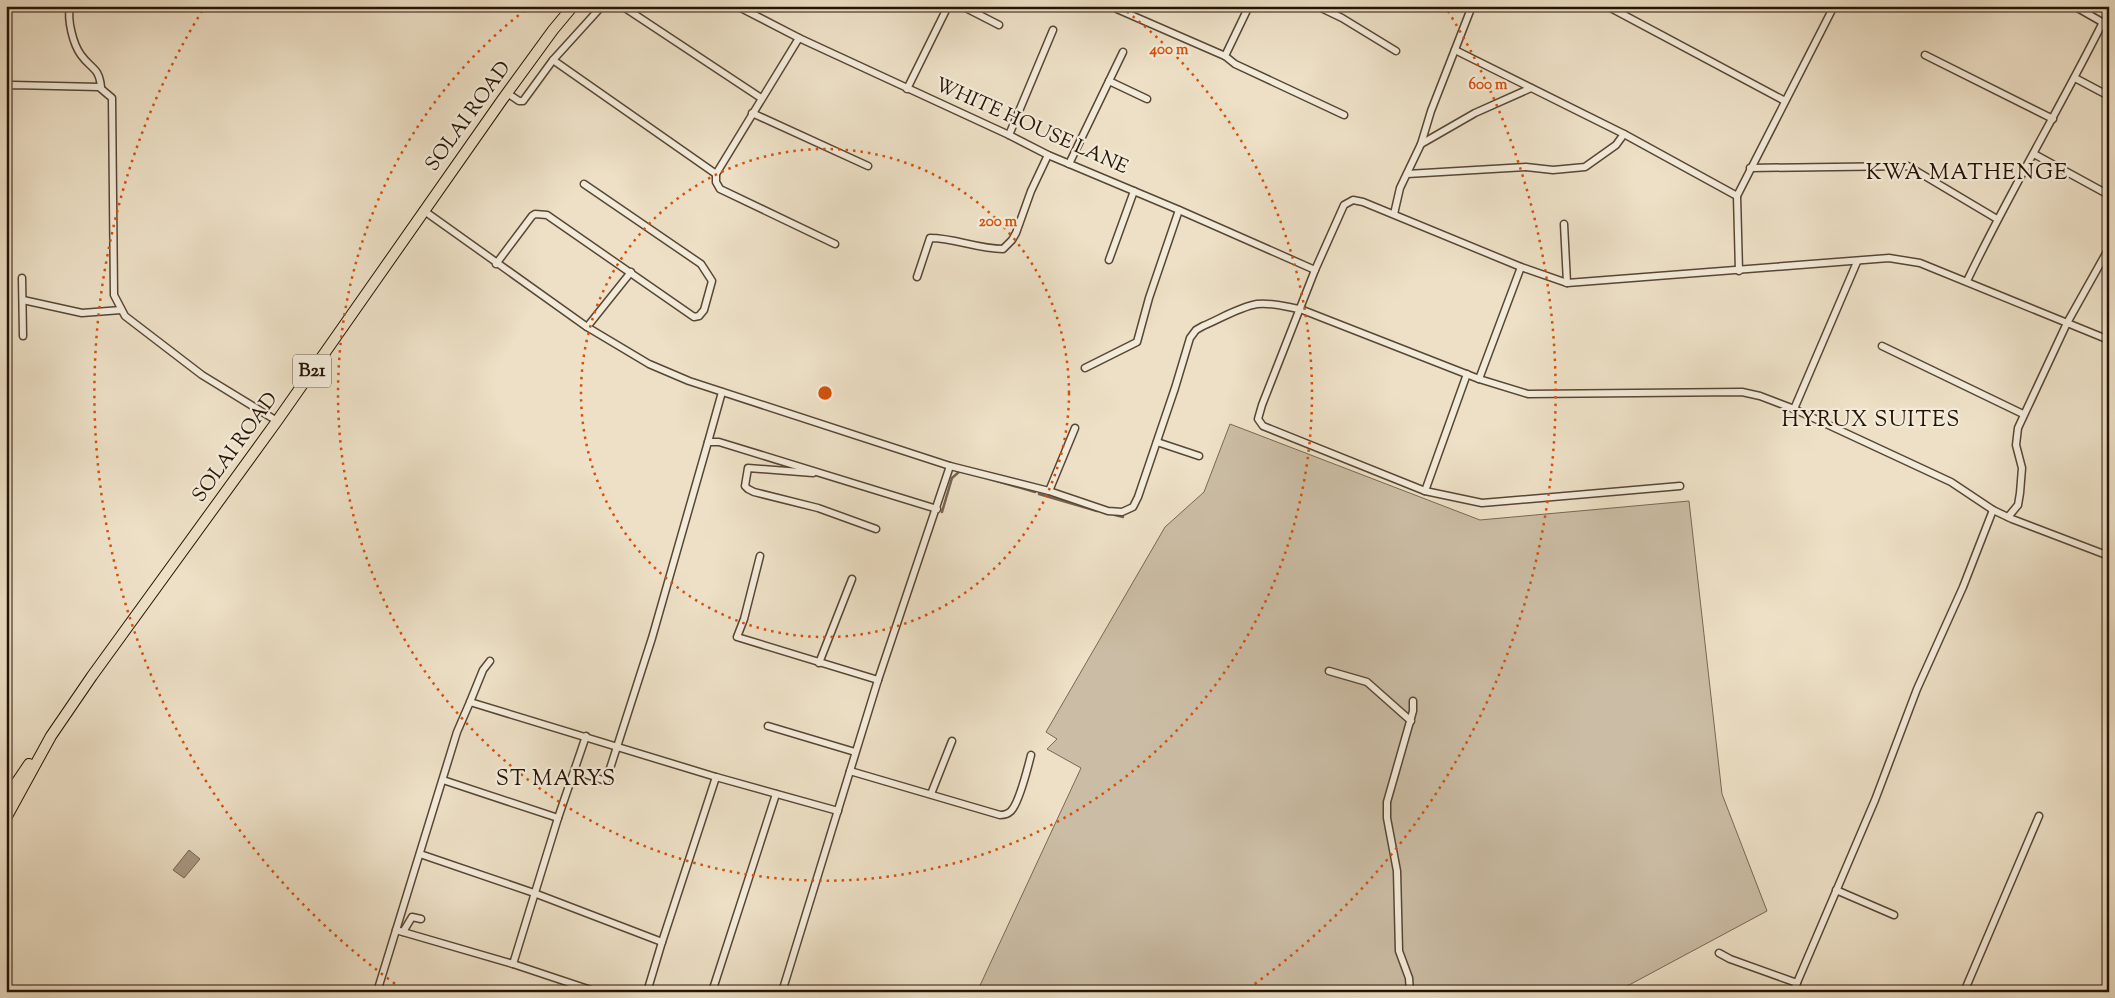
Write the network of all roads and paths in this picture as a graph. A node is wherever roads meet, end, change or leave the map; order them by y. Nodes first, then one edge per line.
1 (70, 6) edge
2 (573, 6) edge
3 (602, 6) edge
4 (622, 6) edge
5 (737, 6) edge
6 (948, 6) edge
7 (962, 6) edge
8 (1250, 6) edge
9 (1317, 6) edge
10 (1472, 6) edge
11 (1607, 6) edge
12 (1834, 6) edge
13 (2074, 6) edge
14 (1117, 10) dead end
15 (2106, 24) edge
16 (999, 25) dead end
17 (1053, 30) dead end
18 (799, 38) junction
19 (1454, 50) junction
20 (1123, 52) dead end
21 (1396, 52) dead end
22 (1925, 55) dead end
23 (1225, 56) junction
24 (553, 60) junction
25 (2075, 78) junction
26 (1109, 81) junction
27 (6, 87) edge
28 (101, 87) junction
29 (1531, 88) junction
30 (907, 89) junction
31 (507, 93) junction
32 (2109, 96) edge
33 (761, 98) junction
34 (1147, 99) dead end
35 (1786, 100) junction
36 (752, 113) junction
37 (1344, 115) dead end
38 (2053, 119) junction
39 (1624, 134) junction
40 (1008, 135) junction
41 (1421, 144) junction
42 (2034, 154) junction
43 (1048, 155) junction
44 (1069, 164) junction
45 (868, 166) dead end
46 (1750, 168) junction
47 (716, 174) junction
48 (1407, 174) junction
49 (584, 184) dead end
50 (1134, 191) junction
51 (2109, 195) edge
52 (1737, 196) junction
53 (423, 210) junction
54 (1179, 210) junction
55 (1394, 214) junction
56 (1997, 219) junction
57 (1564, 224) dead end
58 (835, 244) dead end
59 (2109, 248) edge
60 (1110, 260) dead end
61 (1857, 262) junction
62 (496, 264) junction
63 (1521, 267) junction
64 (1315, 270) junction
65 (1738, 271) junction
66 (630, 272) junction
67 (917, 277) dead end
68 (22, 278) dead end
69 (1967, 282) junction
70 (1567, 283) junction
71 (23, 300) junction
72 (121, 310) junction
73 (1300, 310) junction
74 (2068, 323) junction
75 (587, 327) junction
76 (23, 336) dead end
77 (2109, 340) edge
78 (1882, 346) dead end
79 (1085, 368) dead end
80 (1467, 374) junction
81 (1479, 379) junction
82 (722, 392) junction
83 (1794, 409) junction
84 (2024, 414) junction
85 (278, 421) junction
86 (1075, 428) dead end
87 (708, 442) junction
88 (1157, 442) junction
89 (1199, 456) dead end
90 (950, 466) junction
91 (827, 474) junction
92 (1680, 486) dead end
93 (1049, 491) junction
94 (1425, 491) junction
95 (937, 509) junction
96 (1993, 510) junction
97 (2008, 517) junction
98 (876, 529) dead end
99 (760, 556) dead end
100 (2109, 556) edge
101 (852, 579) dead end
102 (490, 661) dead end
103 (820, 663) junction
104 (1329, 671) dead end
105 (878, 680) junction
106 (1413, 701) dead end
107 (470, 702) junction
108 (1411, 721) junction
109 (768, 726) dead end
110 (52, 736) junction
111 (586, 736) junction
112 (952, 741) dead end
113 (617, 747) junction
114 (855, 752) junction
115 (1032, 755) dead end
116 (576, 771) junction
117 (850, 771) junction
118 (716, 777) junction
119 (442, 780) junction
120 (776, 794) junction
121 (931, 794) junction
122 (6, 798) edge
123 (838, 810) junction
124 (2039, 816) dead end
125 (6, 818) edge
126 (558, 818) junction
127 (420, 854) junction
128 (1836, 890) junction
129 (534, 893) junction
130 (1894, 915) dead end
131 (421, 919) dead end
132 (396, 930) junction
133 (403, 932) junction
134 (662, 942) junction
135 (1719, 953) dead end
136 (512, 964) junction
137 (1797, 983) junction
138 (377, 992) edge
139 (597, 992) edge
140 (647, 992) edge
141 (712, 992) edge
142 (782, 992) edge
143 (1410, 992) edge
144 (1793, 992) edge
145 (1964, 992) edge

1 - 28 street
2 - 31 highway, SOLAI ROAD / B21
3 - 24 street
4 - 33 street
5 - 18 street, WHITE HOUSE LANE
6 - 30 street
7 - 16 street
8 - 23 street
9 - 21 street
10 - 19 street
11 - 35 street
12 - 35 street
13 - 15 street
14 - 23 street
15 - 25 street
17 - 40 street
18 - 30 street, WHITE HOUSE LANE
18 - 33 street
19 - 29 street
19 - 41 street
20 - 26 street
22 - 38 street
23 - 37 street
24 - 31 street
24 - 47 street
25 - 32 street
25 - 38 street
26 - 34 street
26 - 44 street
27 - 28 street
28 - 72 street
29 - 39 street
29 - 41 street
30 - 40 street, WHITE HOUSE LANE
31 - 53 highway, SOLAI ROAD / B21
33 - 36 street
35 - 46 street
36 - 45 street
36 - 47 street
38 - 42 street
39 - 48 street
39 - 52 street
40 - 43 street, WHITE HOUSE LANE
41 - 48 street
42 - 51 street
42 - 56 street
43 - 44 street, WHITE HOUSE LANE
43 - 67 street
44 - 50 street, WHITE HOUSE LANE
46 - 52 street
46 - 56 street
47 - 58 street
48 - 55 street
49 - 66 street
50 - 54 street, WHITE HOUSE LANE
50 - 60 street
52 - 65 street
53 - 62 street
53 - 85 highway, SOLAI ROAD / B21
54 - 64 street, WHITE HOUSE LANE
54 - 79 street
55 - 63 street
55 - 64 street
56 - 69 street
57 - 70 street
59 - 74 street
61 - 65 street
61 - 69 street
61 - 83 street
62 - 66 street
62 - 75 street
63 - 70 street
63 - 81 street
64 - 73 street
65 - 70 street
66 - 75 street
68 - 71 street
69 - 74 street
71 - 72 street
71 - 76 street
72 - 85 street
73 - 80 street
73 - 88 street
73 - 94 street
74 - 77 street
74 - 84 street
75 - 82 street
78 - 84 street
80 - 81 street
80 - 94 street
81 - 83 street
82 - 87 street
82 - 90 street
83 - 96 street
84 - 97 street
85 - 110 highway, SOLAI ROAD / B21
86 - 93 street
87 - 91 street
87 - 113 street
88 - 89 street
88 - 93 street
90 - 93 street
90 - 95 street
91 - 95 street
91 - 98 street
92 - 94 street
95 - 105 street
96 - 97 street
96 - 128 street
97 - 100 street
99 - 103 street
101 - 103 street
102 - 107 street
103 - 105 street
104 - 108 street
105 - 114 street
106 - 108 street
107 - 111 street
107 - 119 street
108 - 143 street
109 - 114 street
110 - 122 highway, B21
110 - 125 highway, SOLAI ROAD / B21
111 - 113 street
111 - 116 street
112 - 121 street
113 - 116 street
113 - 118 street
114 - 117 street
115 - 121 street
116 - 126 street
117 - 121 street
117 - 123 street
118 - 120 street
118 - 134 street
119 - 126 street
119 - 127 street
120 - 123 street
120 - 141 street
123 - 142 street
124 - 145 street
126 - 129 street
127 - 129 street
127 - 132 street
128 - 130 street
128 - 137 street
129 - 134 street
129 - 136 street
131 - 133 street
132 - 133 street
132 - 138 street
133 - 136 street
134 - 140 street
135 - 137 street
136 - 139 street
137 - 144 street

